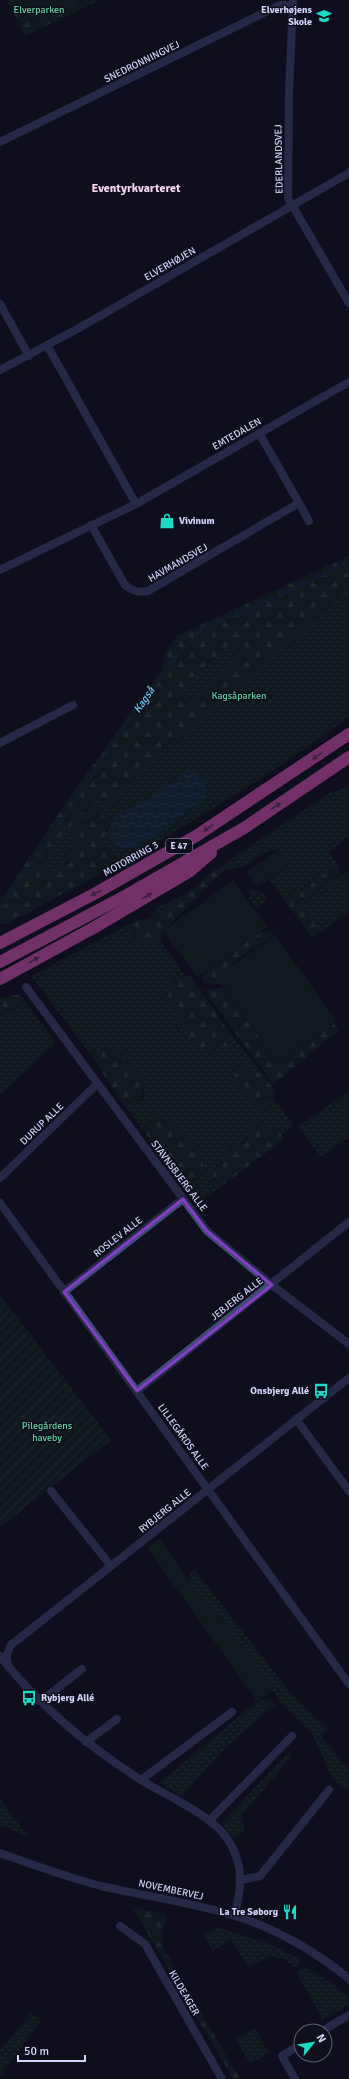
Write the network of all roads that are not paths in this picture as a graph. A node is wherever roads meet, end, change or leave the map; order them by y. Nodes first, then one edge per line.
1 (293, 3) edge
2 (0, 142) edge
3 (349, 173) edge
4 (293, 205) junction
5 (349, 303) edge
6 (0, 304) edge
7 (47, 345) junction
8 (29, 356) junction
9 (0, 370) edge
10 (349, 382) edge
11 (259, 433) junction
12 (299, 503) junction
13 (136, 504) junction
14 (309, 521) dead end
15 (91, 525) junction
16 (0, 570) edge
17 (73, 705) dead end
18 (349, 734) edge
19 (0, 744) edge
20 (349, 758) edge
21 (244, 828) junction
22 (0, 943) edge
23 (0, 962) edge
24 (0, 979) edge
25 (26, 988) dead end
26 (97, 1084) junction
27 (0, 1178) edge
28 (183, 1199) junction
29 (0, 1203) edge
30 (349, 1222) edge
31 (272, 1284) junction
32 (64, 1292) junction
33 (349, 1344) edge
34 (349, 1378) edge
35 (137, 1391) junction
36 (296, 1419) junction
37 (208, 1489) junction
38 (51, 1491) dead end
39 (349, 1491) edge
40 (111, 1566) junction
41 (0, 1656) edge
42 (9, 1667) junction
43 (82, 1669) dead end
44 (349, 1684) edge
45 (41, 1701) junction
46 (232, 1712) dead end
47 (117, 1719) dead end
48 (292, 1736) dead end
49 (86, 1742) junction
50 (141, 1780) junction
51 (329, 1790) dead end
52 (209, 1821) junction
53 (0, 1853) edge
54 (241, 1880) junction
55 (234, 1915) junction
56 (120, 1926) dead end
57 (349, 1979) edge
58 (349, 2015) edge
59 (333, 2024) edge
60 (293, 2049) edge
61 (222, 2079) edge
62 (295, 2079) edge

1 - 2 street, SNEDRONNINGVEJ
1 - 4 street, EDERLANDSVEJ
3 - 4 street, ELVERHØJEN
4 - 5 street, EDERLANDSVEJ
4 - 7 street, ELVERHØJEN
6 - 8 street
7 - 8 street, ELVERHØJEN
7 - 13 street
8 - 9 street, ELVERHØJEN
10 - 11 street, EMTEDALEN
11 - 12 street
11 - 13 street, EMTEDALEN
12 - 14 street
12 - 15 street, HAVMANDSVEJ
13 - 15 street, EMTEDALEN
15 - 16 street, EMTEDALEN
17 - 19 street
18 -> 22 highway, MOTORRING 3 / E 47
21 -> 20 highway, E 47
21 - 23 highway, E 47
24 -> 21 highway
25 - 26 street, STAVNSBJERG ALLE
26 - 27 street, DURUP ALLE
26 - 28 street, STAVNSBJERG ALLE
28 - 31 street, STAVNSBJERG ALLE
28 - 32 street, ROSLEV ALLE
29 - 32 street, LILLEGÅRDS ALLE
30 - 31 street, JEBJERG ALLE
31 - 33 street, STAVNSBJERG ALLE
31 - 35 street, JEBJERG ALLE
32 - 35 street, LILLEGÅRDS ALLE
34 - 36 street, RYBJERG ALLE
35 - 37 street, LILLEGÅRDS ALLE
36 - 37 street, RYBJERG ALLE
36 - 39 street
37 - 40 street, RYBJERG ALLE
37 - 44 street, LILLEGÅRDS ALLE
38 - 40 street
40 - 42 street, RYBJERG ALLE
41 - 42 street
42 - 45 street
43 - 45 street
45 - 49 street
46 - 50 street
47 - 49 street
48 - 52 street
49 - 50 street
50 - 52 street
51 - 54 street
52 - 54 street
53 - 55 street, NOVEMBERVEJ
54 - 55 street
55 - 57 street, NOVEMBERVEJ
56 - 61 street, KILDEAGER
58 - 59 street
60 - 62 street

